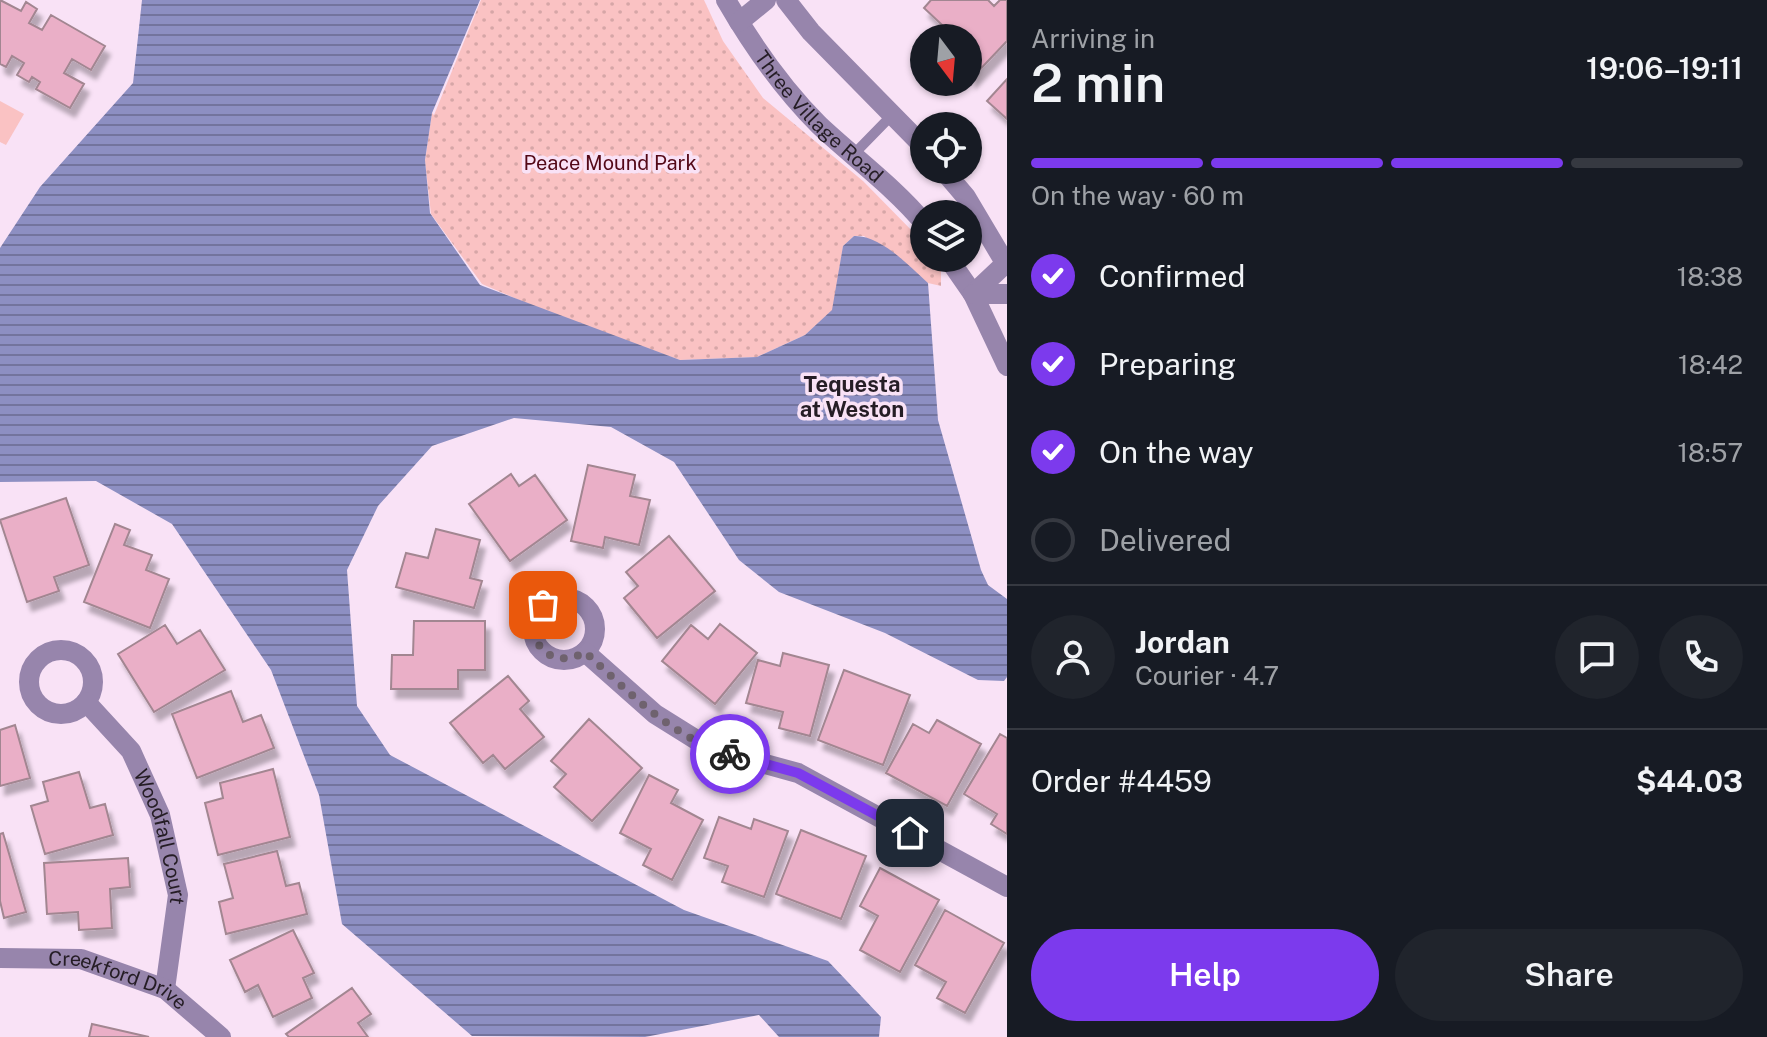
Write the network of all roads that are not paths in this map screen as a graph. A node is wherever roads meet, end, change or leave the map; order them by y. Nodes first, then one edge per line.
1 (726, 0) edge
2 (766, 0) edge
3 (786, 0) edge
4 (739, 22) junction
5 (893, 114) junction
6 (910, 132) edge
7 (853, 156) junction
8 (955, 184) edge
9 (910, 210) edge
10 (1006, 263) edge
11 (958, 272) edge
12 (973, 294) junction
13 (1007, 294) edge
14 (1007, 366) edge
15 (585, 652) dead end
16 (86, 702) dead end
17 (1007, 887) edge
18 (0, 958) edge
19 (165, 989) junction
20 (221, 1037) edge

1 - 4 street, Three Village Road
2 - 4 street
3 - 5 street
4 - 7 street, Three Village Road
5 - 6 street
5 - 7 lane
7 - 9 street, Three Village Road
8 - 10 street
10 - 12 street
11 - 12 street
12 - 13 street
12 - 14 street
15 - 17 street
16 - 19 street, Woodfall Court
18 - 19 street, Creekford Drive
19 - 20 street, Creekford Drive

